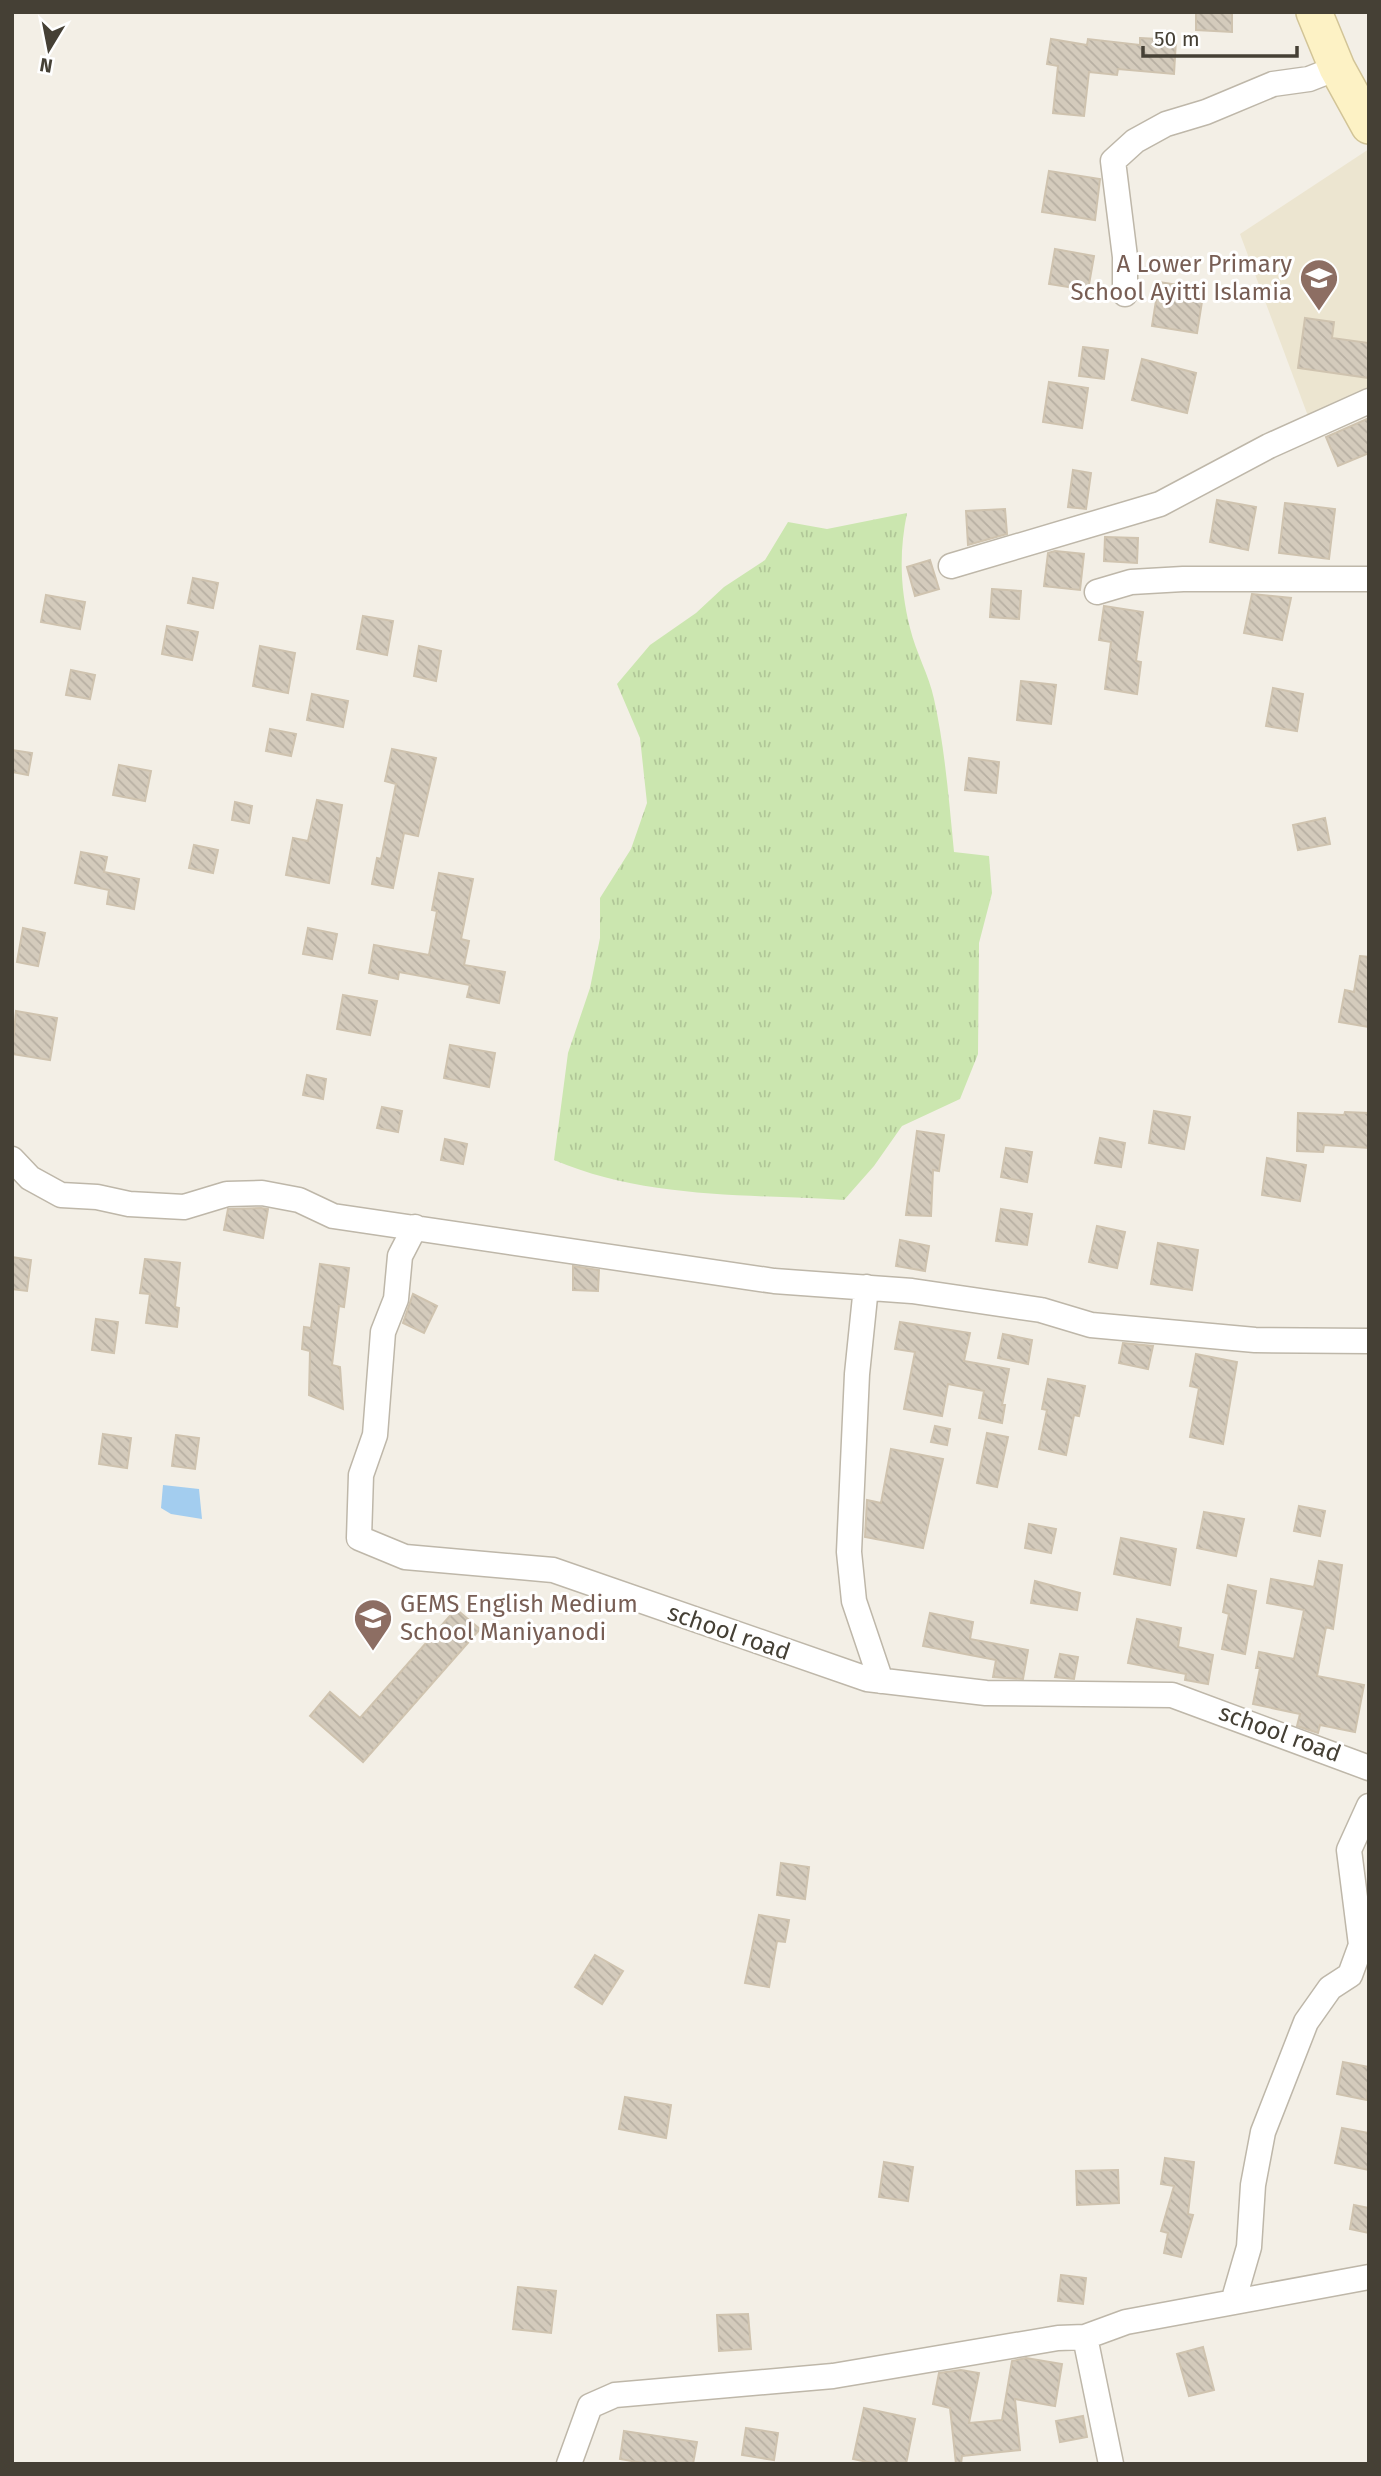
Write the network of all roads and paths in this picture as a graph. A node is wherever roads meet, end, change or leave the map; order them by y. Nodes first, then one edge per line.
1 (1314, 12) edge
2 (1337, 68) junction
3 (1369, 126) edge
4 (1125, 294) dead end
5 (1369, 401) edge
6 (951, 566) dead end
7 (1369, 579) edge
8 (1097, 592) dead end
9 (12, 1159) edge
10 (415, 1227) junction
11 (866, 1287) junction
12 (1369, 1341) edge
13 (881, 1681) junction
14 (1369, 1768) edge
15 (1369, 1806) edge
16 (1369, 2277) edge
17 (1233, 2302) junction
18 (1085, 2337) junction
19 (569, 2464) edge
20 (1111, 2464) edge

1 - 2 main road
2 - 3 main road
2 - 4 street
5 - 6 street
7 - 8 street
9 - 10 street
10 - 11 street
10 - 13 street, school road
11 - 12 street
11 - 13 street
13 - 14 street, school road
15 - 17 street
16 - 17 street
17 - 18 street
18 - 19 street
18 - 20 street

